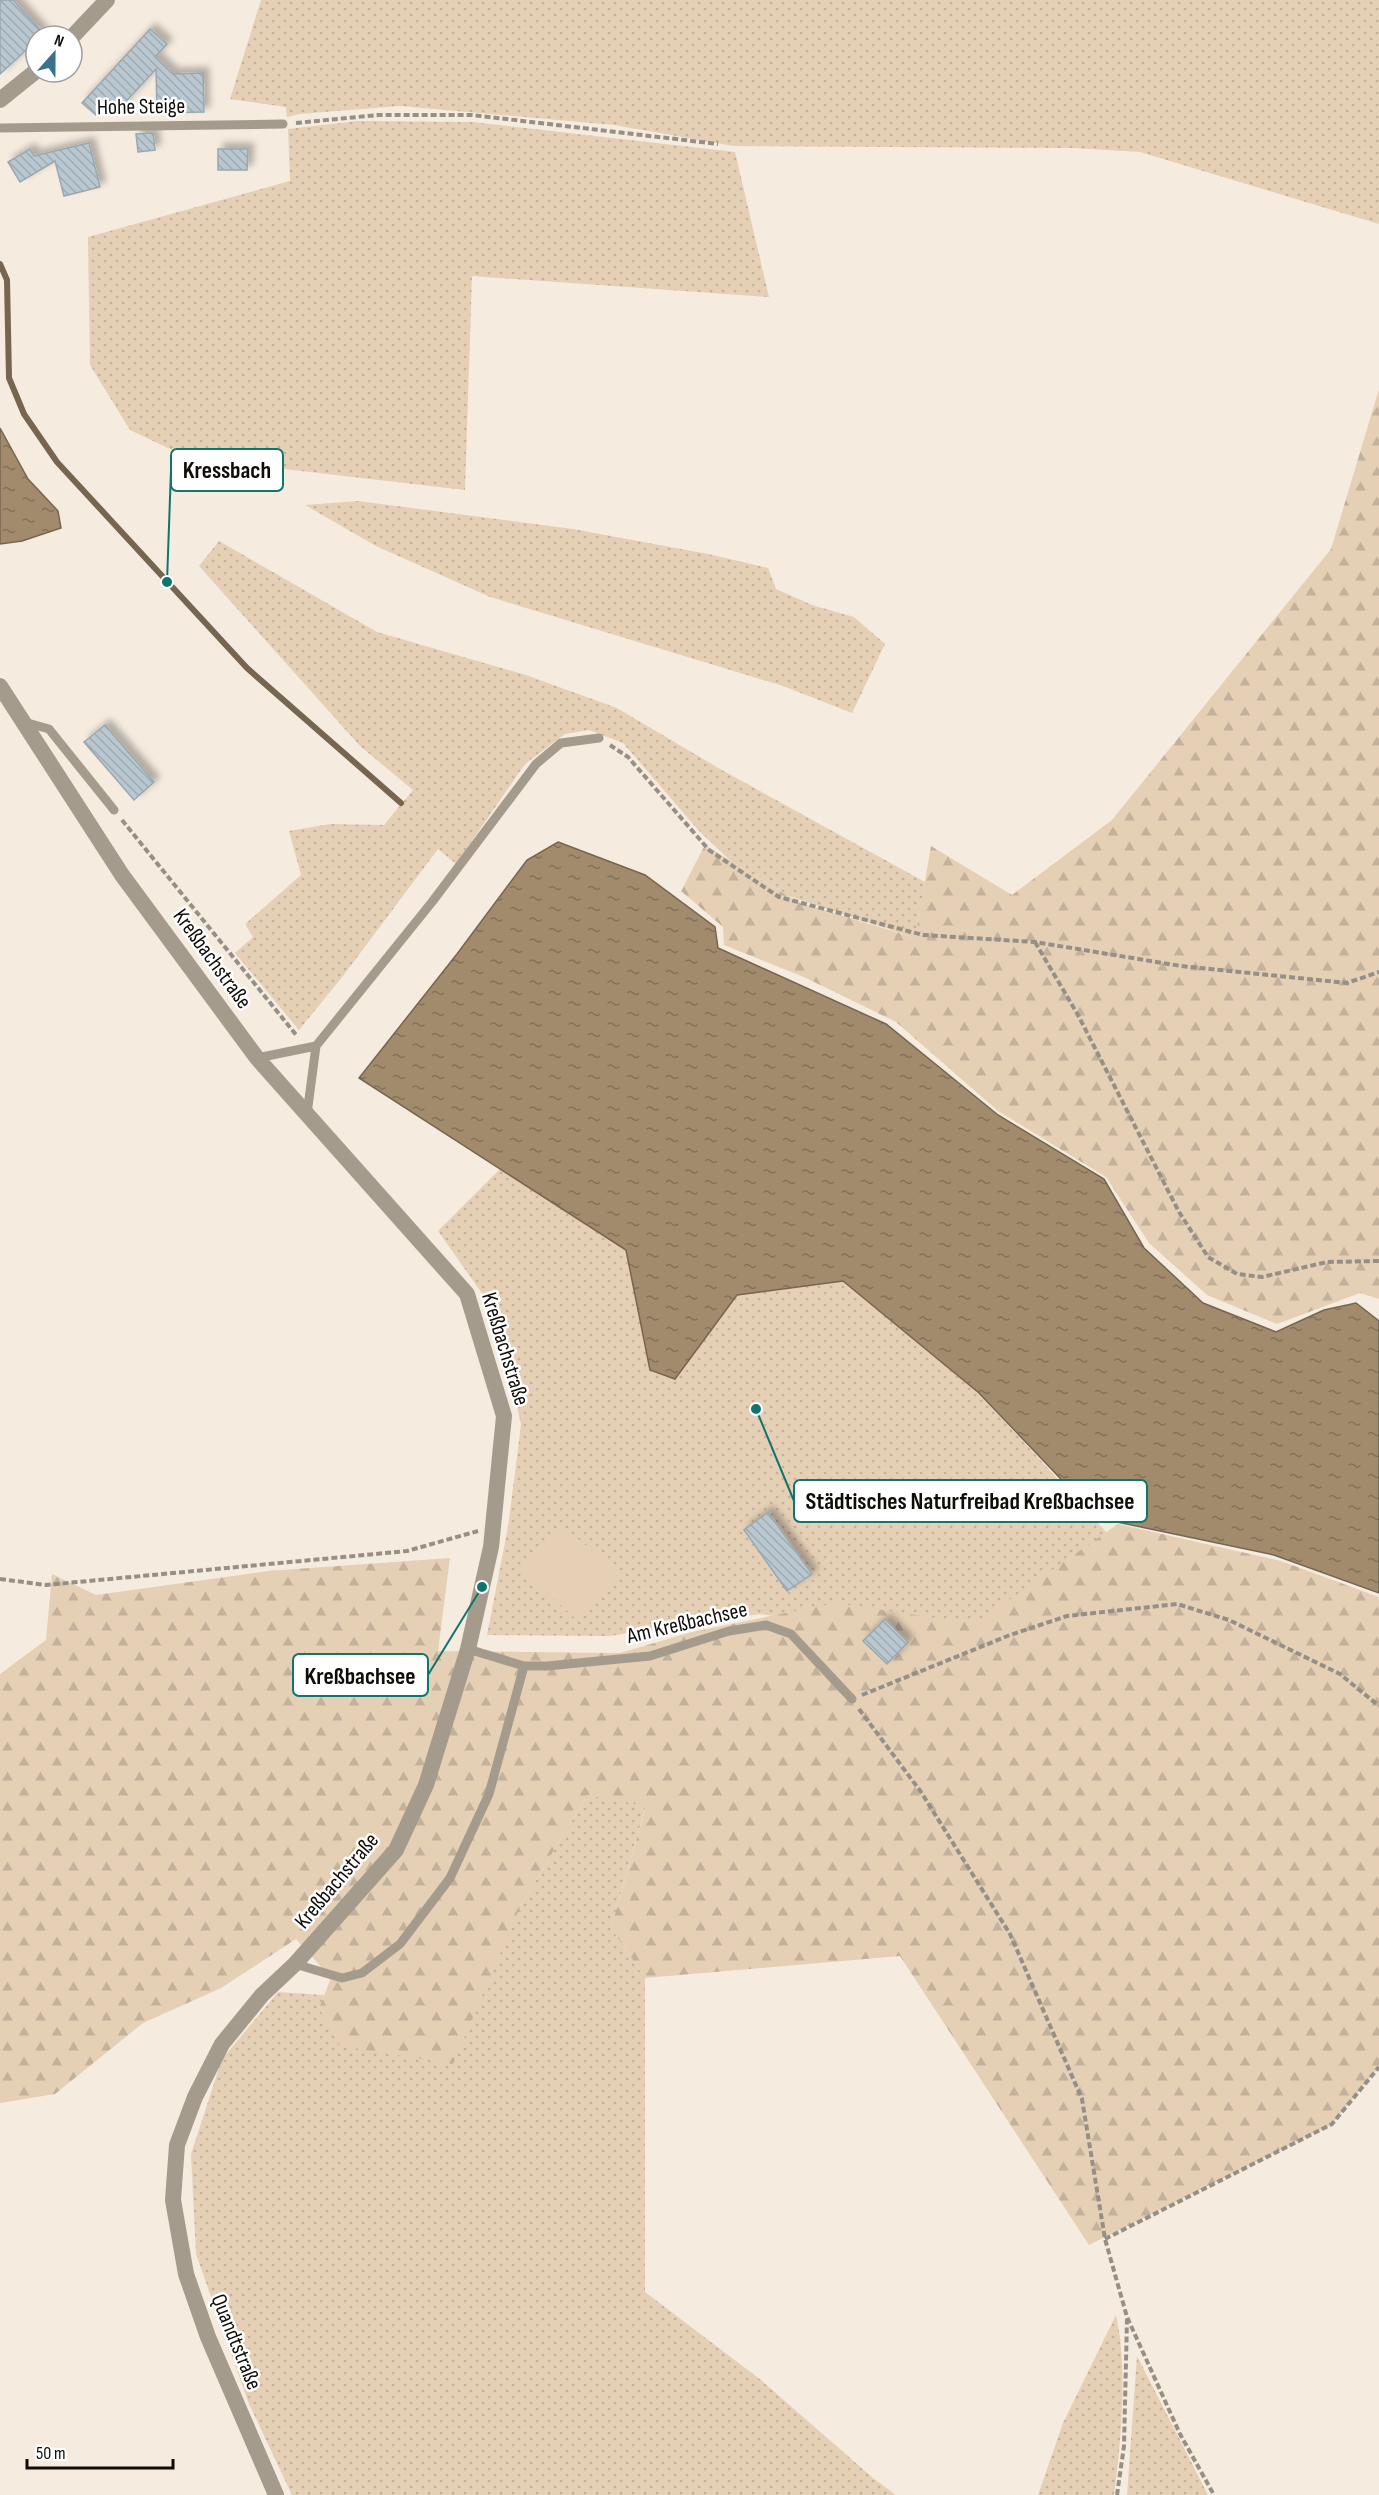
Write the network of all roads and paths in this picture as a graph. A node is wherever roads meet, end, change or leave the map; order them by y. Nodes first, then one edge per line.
1 (107, 0) edge
2 (84, 24) edge
3 (24, 81) edge
4 (0, 100) edge
5 (283, 124) joint
6 (0, 128) edge
7 (718, 144) dead end
8 (0, 686) edge
9 (24, 722) junction
10 (599, 738) joint
11 (114, 810) joint
12 (1035, 942) junction
13 (1379, 972) edge
14 (311, 1047) junction
15 (257, 1058) junction
16 (307, 1114) junction
17 (1379, 1262) edge
18 (493, 1524) junction
19 (0, 1579) edge
20 (468, 1649) junction
21 (524, 1666) junction
22 (852, 1700) junction
23 (1379, 1706) edge
24 (295, 1964) junction
25 (1379, 2067) edge
26 (173, 2200) joint
27 (1105, 2239) junction
28 (1127, 2318) junction
29 (276, 2495) edge
30 (1117, 2495) edge
31 (1214, 2495) edge

1 - 2 street
3 - 4 street
5 - 6 lane, Hohe Steige
5 - 7 path
8 - 9 street, Kreßbachstraße
9 - 11 lane
9 - 15 street, Kreßbachstraße
10 - 12 path
10 - 14 lane
11 - 14 path
12 - 13 path
12 - 17 path
14 - 15 lane
14 - 16 lane
15 - 16 street, Kreßbachstraße
16 - 18 street, Kreßbachstraße
18 - 19 path
18 - 20 street, Kreßbachstraße
20 - 21 lane, Am Kreßbachsee
20 - 24 street, Kreßbachstraße
21 - 22 lane, Am Kreßbachsee
21 - 24 lane
22 - 23 path
22 - 27 path
24 - 26 street, Kreßbachstraße
25 - 27 path
26 - 29 street, Quandtstraße
27 - 28 path
28 - 30 path
28 - 31 path

